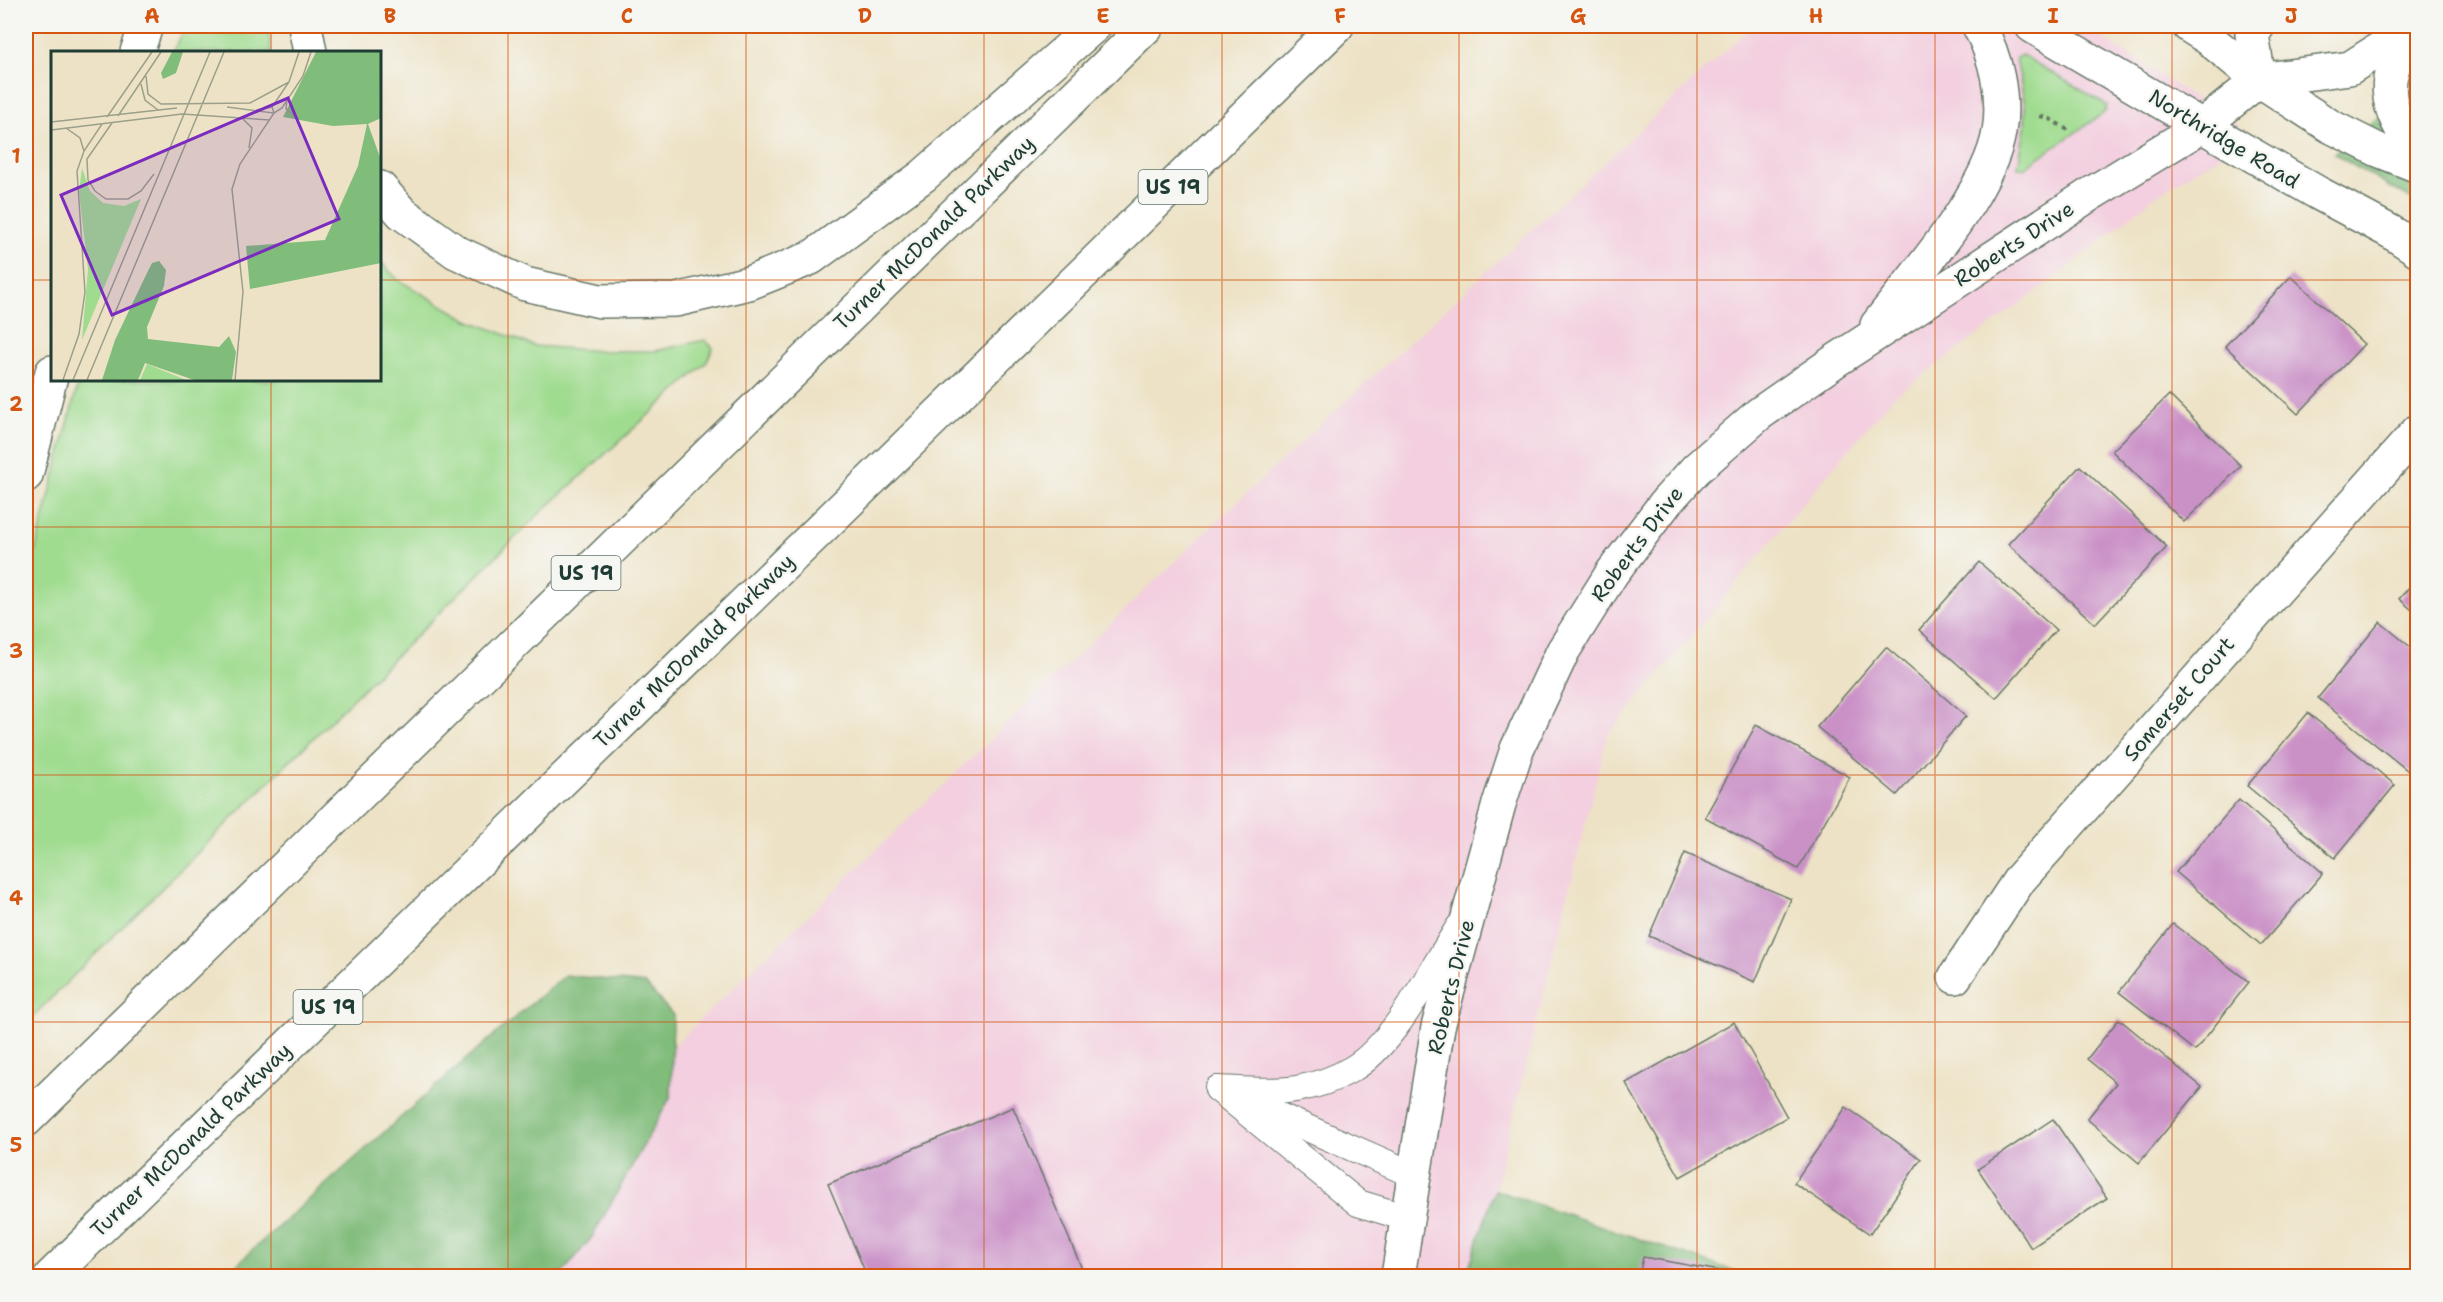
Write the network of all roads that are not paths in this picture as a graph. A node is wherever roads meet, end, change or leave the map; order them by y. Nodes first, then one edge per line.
1 (146, 26) edge
2 (305, 26) edge
3 (1094, 26) edge
4 (1147, 26) edge
5 (1337, 26) edge
6 (1361, 26) edge
7 (1978, 26) edge
8 (2032, 26) edge
9 (2189, 26) edge
10 (2258, 26) edge
11 (2415, 26) edge
12 (2418, 30) edge
13 (137, 51) edge
14 (310, 51) edge
15 (2259, 80) junction
16 (2202, 126) junction
17 (2418, 152) edge
18 (2418, 166) edge
19 (381, 189) edge
20 (2418, 250) edge
21 (1862, 345) junction
22 (1009, 349) junction
23 (51, 376) edge
24 (2418, 431) edge
25 (26, 475) edge
26 (1472, 906) junction
27 (1955, 977) dead end
28 (1218, 1089) junction
29 (26, 1120) edge
30 (1414, 1175) junction
31 (1407, 1218) junction
32 (51, 1276) edge
33 (1398, 1276) edge

1 - 13 main road
2 - 14 main road
3 - 19 main road
4 - 29 main road, Turner McDonald Parkway / US 19
5 - 22 main road, Turner McDonald Parkway / US 19
6 - 22 main road
7 - 21 main road
8 - 16 main road, Northridge Road
9 - 15 main road
10 - 15 main road
11 - 15 main road
12 - 17 main road
15 - 16 main road, Roberts Drive
15 - 18 main road
16 - 20 main road, Northridge Road
16 - 21 main road, Roberts Drive
21 - 26 main road, Roberts Drive
22 - 32 main road, Turner McDonald Parkway / US 19
23 - 25 main road
24 - 27 main road, Somerset Court
26 - 28 lane
26 - 30 main road, Roberts Drive
28 - 30 lane
28 - 31 lane
30 - 31 main road, Roberts Drive
31 - 33 main road, Roberts Drive

